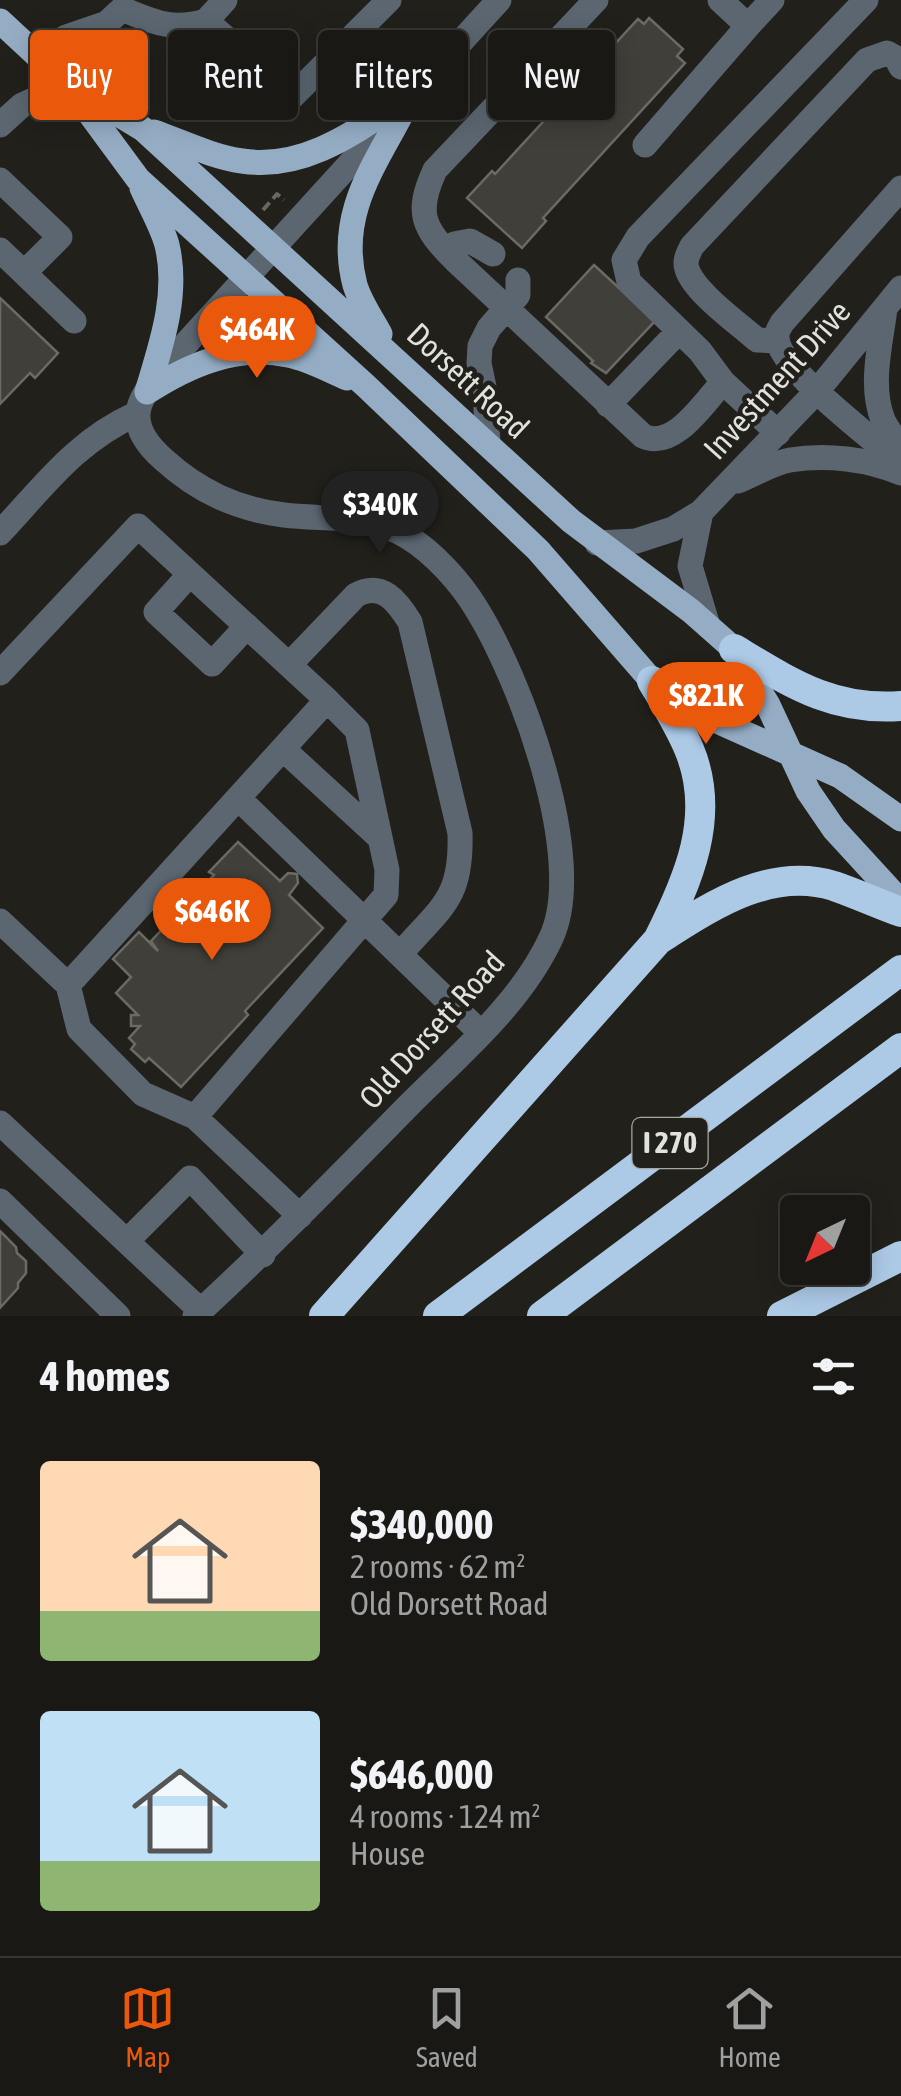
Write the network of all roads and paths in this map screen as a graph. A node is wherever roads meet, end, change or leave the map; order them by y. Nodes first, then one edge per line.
1 (225, 0) edge
2 (388, 0) edge
3 (499, 0) edge
4 (596, 0) edge
5 (720, 0) edge
6 (772, 0) edge
7 (866, 0) edge
8 (119, 11) edge
9 (0, 21) edge
10 (206, 21) junction
11 (748, 26) junction
12 (80, 30) edge
13 (468, 33) edge
14 (30, 49) edge
15 (901, 66) edge
16 (30, 101) edge
17 (95, 120) edge
18 (129, 120) edge
19 (372, 120) edge
20 (388, 120) edge
21 (398, 120) edge
22 (751, 120) junction
23 (0, 124) edge
24 (144, 129) junction
25 (644, 145) dead end
26 (783, 150) junction
27 (138, 178) junction
28 (0, 180) edge
29 (901, 188) edge
30 (288, 204) dead end
31 (259, 213) dead end
32 (273, 248) junction
33 (0, 250) edge
34 (447, 252) junction
35 (493, 254) dead end
36 (24, 273) junction
37 (247, 277) junction
38 (518, 280) dead end
39 (897, 294) edge
40 (506, 308) junction
41 (74, 321) dead end
42 (680, 331) junction
43 (777, 341) junction
44 (390, 352) junction
45 (723, 382) junction
46 (366, 386) junction
47 (817, 391) junction
48 (142, 403) junction
49 (608, 404) junction
50 (778, 433) junction
51 (488, 443) junction
52 (901, 447) edge
53 (901, 463) edge
54 (901, 473) edge
55 (724, 487) junction
56 (701, 512) junction
57 (0, 534) edge
58 (597, 542) junction
59 (190, 574) junction
60 (247, 626) junction
61 (708, 626) junction
62 (734, 649) junction
63 (289, 665) junction
64 (0, 674) edge
65 (652, 681) junction
66 (328, 700) junction
67 (901, 706) edge
68 (282, 749) junction
69 (790, 754) junction
70 (238, 798) junction
71 (901, 819) edge
72 (380, 838) junction
73 (901, 902) edge
74 (901, 912) edge
75 (366, 918) junction
76 (0, 921) edge
77 (658, 940) junction
78 (401, 952) junction
79 (901, 970) edge
80 (68, 985) junction
81 (481, 1033) junction
82 (901, 1048) edge
83 (194, 1117) junction
84 (0, 1123) edge
85 (0, 1201) edge
86 (300, 1216) junction
87 (128, 1240) junction
88 (263, 1255) junction
89 (901, 1256) edge
90 (198, 1313) edge
91 (118, 1316) edge
92 (324, 1316) edge
93 (438, 1316) edge
94 (542, 1316) edge
95 (782, 1316) edge

1 - 10 street
2 - 10 street
3 - 13 street
4 - 34 street
5 - 11 street
6 - 11 street
7 - 22 street
8 - 10 street
8 - 12 street
9 - 14 main road, Dorsett Road
11 - 25 street
15 - 26 street
16 - 23 street
17 - 27 main road, Dorsett Road
18 - 24 main road, Dorsett Road
19 - 24 main road
20 - 32 street
21 - 44 main road
22 - 26 street
22 - 42 street
24 - 32 main road, Dorsett Road
26 - 43 street
27 - 37 main road, Dorsett Road
27 - 48 main road
28 - 36 street
29 - 43 street
30 - 31 path
32 - 37 street
32 - 44 main road, Dorsett Road
33 - 36 street
34 - 35 street
34 - 40 street
36 - 41 street
37 - 46 main road, Dorsett Road
37 - 48 street
38 - 40 street
39 - 47 street, Investment Drive
39 - 52 street
40 - 49 street
40 - 51 street
42 - 45 street
42 - 49 street
43 - 47 street
44 - 51 main road, Dorsett Road
45 - 49 street
45 - 50 street
46 - 48 main road
46 - 65 main road, Dorsett Road
47 - 50 street, Investment Drive
47 - 53 street
48 - 57 street
48 - 81 street, Old Dorsett Road
50 - 55 street, Investment Drive
51 - 58 main road, Dorsett Road
54 - 55 street
55 - 56 street, Investment Drive
56 - 58 street, Investment Drive
56 - 61 street
58 - 61 main road, Dorsett Road
59 - 60 street
59 - 60 street
59 - 64 street
60 - 63 street
61 - 62 main road, Dorsett Road
62 - 67 highway
62 - 69 main road, Dorsett Road
63 - 66 street
63 - 78 street
65 - 69 main road, Dorsett Road
65 - 77 highway
66 - 68 street
66 - 72 street
68 - 70 street
68 - 72 street
69 - 71 main road, Dorsett Road
69 - 73 main road, Dorsett Road
70 - 75 street
70 - 80 street
72 - 75 street
74 - 77 highway
75 - 78 street
75 - 83 street
76 - 80 street
77 - 92 highway
78 - 81 street
79 - 93 highway, I 270
80 - 83 street
81 - 86 street, Old Dorsett Road
82 - 94 highway, I 270
83 - 86 street
84 - 87 street
85 - 91 street
86 - 88 street, Old Dorsett Road
87 - 88 street
87 - 90 street
88 - 90 street, Old Dorsett Road
89 - 95 highway

